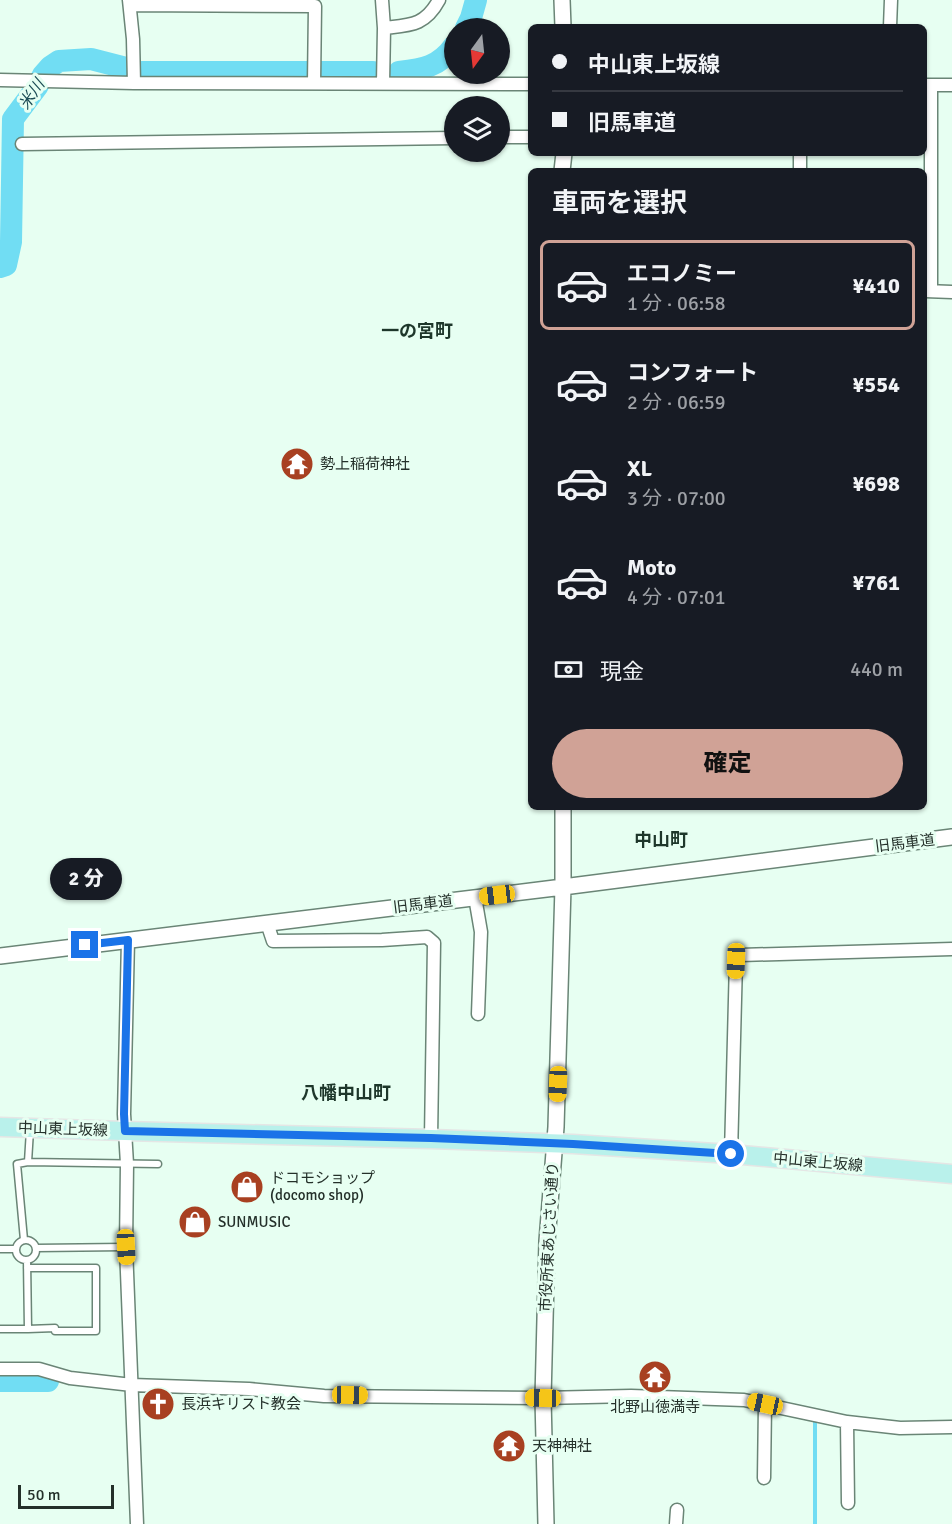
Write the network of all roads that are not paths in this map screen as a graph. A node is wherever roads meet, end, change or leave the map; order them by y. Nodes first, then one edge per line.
1 (382, 0) edge
2 (439, 0) edge
3 (562, 0) edge
4 (891, 0) edge
5 (129, 3) edge
6 (563, 24) edge
7 (890, 24) edge
8 (384, 28) junction
9 (0, 80) edge
10 (135, 82) junction
11 (314, 83) junction
12 (383, 83) junction
13 (528, 84) edge
14 (927, 85) edge
15 (952, 85) edge
16 (510, 137) edge
17 (528, 137) edge
18 (444, 138) edge
19 (22, 144) dead end
20 (928, 291) edge
21 (952, 292) edge
22 (562, 810) edge
23 (952, 837) edge
24 (563, 887) junction
25 (475, 897) junction
26 (267, 923) junction
27 (128, 940) junction
28 (952, 950) edge
29 (0, 956) edge
30 (478, 1014) dead end
31 (0, 1127) edge
32 (30, 1127) junction
33 (125, 1131) junction
34 (431, 1138) junction
35 (555, 1144) junction
36 (731, 1154) junction
37 (28, 1162) junction
38 (127, 1164) junction
39 (158, 1164) dead end
40 (952, 1174) edge
41 (24, 1240) junction
42 (126, 1247) junction
43 (36, 1248) junction
44 (0, 1249) edge
45 (16, 1249) junction
46 (27, 1260) junction
47 (27, 1268) junction
48 (0, 1329) edge
49 (28, 1329) junction
50 (0, 1369) edge
51 (132, 1385) junction
52 (543, 1398) junction
53 (765, 1404) junction
54 (847, 1422) junction
55 (952, 1427) edge
56 (764, 1478) dead end
57 (848, 1503) dead end
58 (677, 1510) dead end
59 (138, 1524) edge
60 (546, 1524) edge
61 (676, 1524) edge

1 - 8 street
2 - 8 street
3 - 6 street
4 - 7 street
5 - 10 street
5 - 11 street
8 - 12 street
9 - 10 street
10 - 11 street
11 - 12 street
12 - 13 street
14 - 15 street
14 - 20 street
16 - 17 street
18 - 19 street
20 - 21 street
22 - 24 street, 市役所東あじさい通り
23 - 24 street, 旧馬車道
24 - 25 street, 旧馬車道
24 - 35 street, 市役所東あじさい通り
25 - 26 street, 旧馬車道
25 - 30 street
26 - 27 street, 旧馬車道
26 - 34 street
27 - 29 street, 旧馬車道
27 - 33 street
28 - 36 street
31 - 32 main road, 中山東上坂線
32 - 33 main road, 中山東上坂線
32 - 37 lane
33 - 34 main road, 中山東上坂線
33 - 38 street
34 - 35 main road, 中山東上坂線
35 - 36 main road, 中山東上坂線
35 - 52 street, 市役所東あじさい通り
36 - 40 main road, 中山東上坂線
37 - 38 lane
37 - 41 lane
38 - 39 lane
38 - 42 street
41 - 43 lane
41 - 45 lane
42 - 43 lane
42 - 51 street
43 - 46 lane
44 - 45 lane
45 - 46 lane
46 - 47 lane
47 - 49 lane
47 - 49 lane
48 - 49 lane
50 - 51 street
51 - 52 street
51 - 59 street
52 - 53 street
52 - 60 street, 市役所東あじさい通り
53 - 54 street
53 - 56 street
54 - 55 street
54 - 57 street
58 - 61 street

